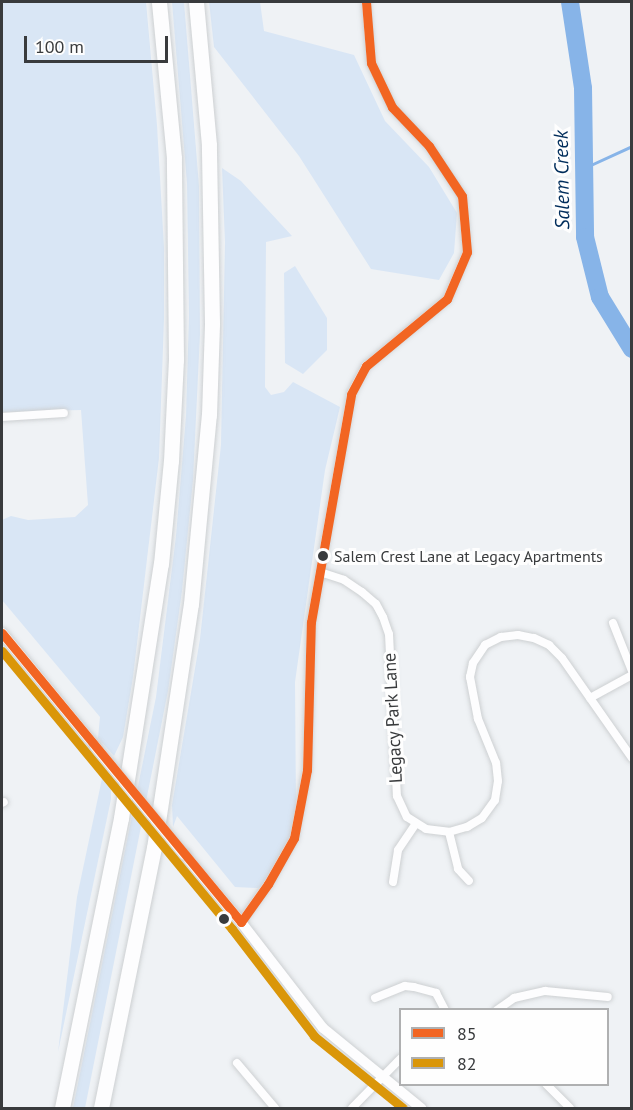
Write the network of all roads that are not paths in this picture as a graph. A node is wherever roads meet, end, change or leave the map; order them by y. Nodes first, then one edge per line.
1 (159, 2) edge
2 (196, 2) edge
3 (366, 2) edge
4 (64, 413) dead end
5 (2, 417) edge
6 (320, 572) junction
7 (613, 622) dead end
8 (2, 633) edge
9 (632, 671) edge
10 (632, 675) edge
11 (590, 698) junction
12 (632, 758) edge
13 (416, 823) junction
14 (449, 832) junction
15 (469, 881) dead end
16 (393, 882) dead end
17 (241, 922) junction
18 (608, 997) dead end
19 (375, 998) dead end
20 (444, 1008) edge
21 (500, 1008) edge
22 (399, 1060) edge
23 (237, 1063) dead end
24 (383, 1078) junction
25 (548, 1086) edge
26 (62, 1108) edge
27 (101, 1108) edge
28 (275, 1108) edge
29 (352, 1108) edge
30 (420, 1108) edge
31 (570, 1108) edge

1 - 26 highway
2 - 27 highway
3 - 6 street
4 - 5 street
6 - 13 street, Legacy Park Lane
6 - 17 street
7 - 9 street
8 - 17 main road, bridge
10 - 11 street
11 - 12 street
11 - 14 street
13 - 14 street
13 - 16 street
14 - 15 street
17 - 24 main road
18 - 21 street
19 - 20 street
22 - 24 street
23 - 28 street
24 - 29 street
24 - 30 main road
25 - 31 street

